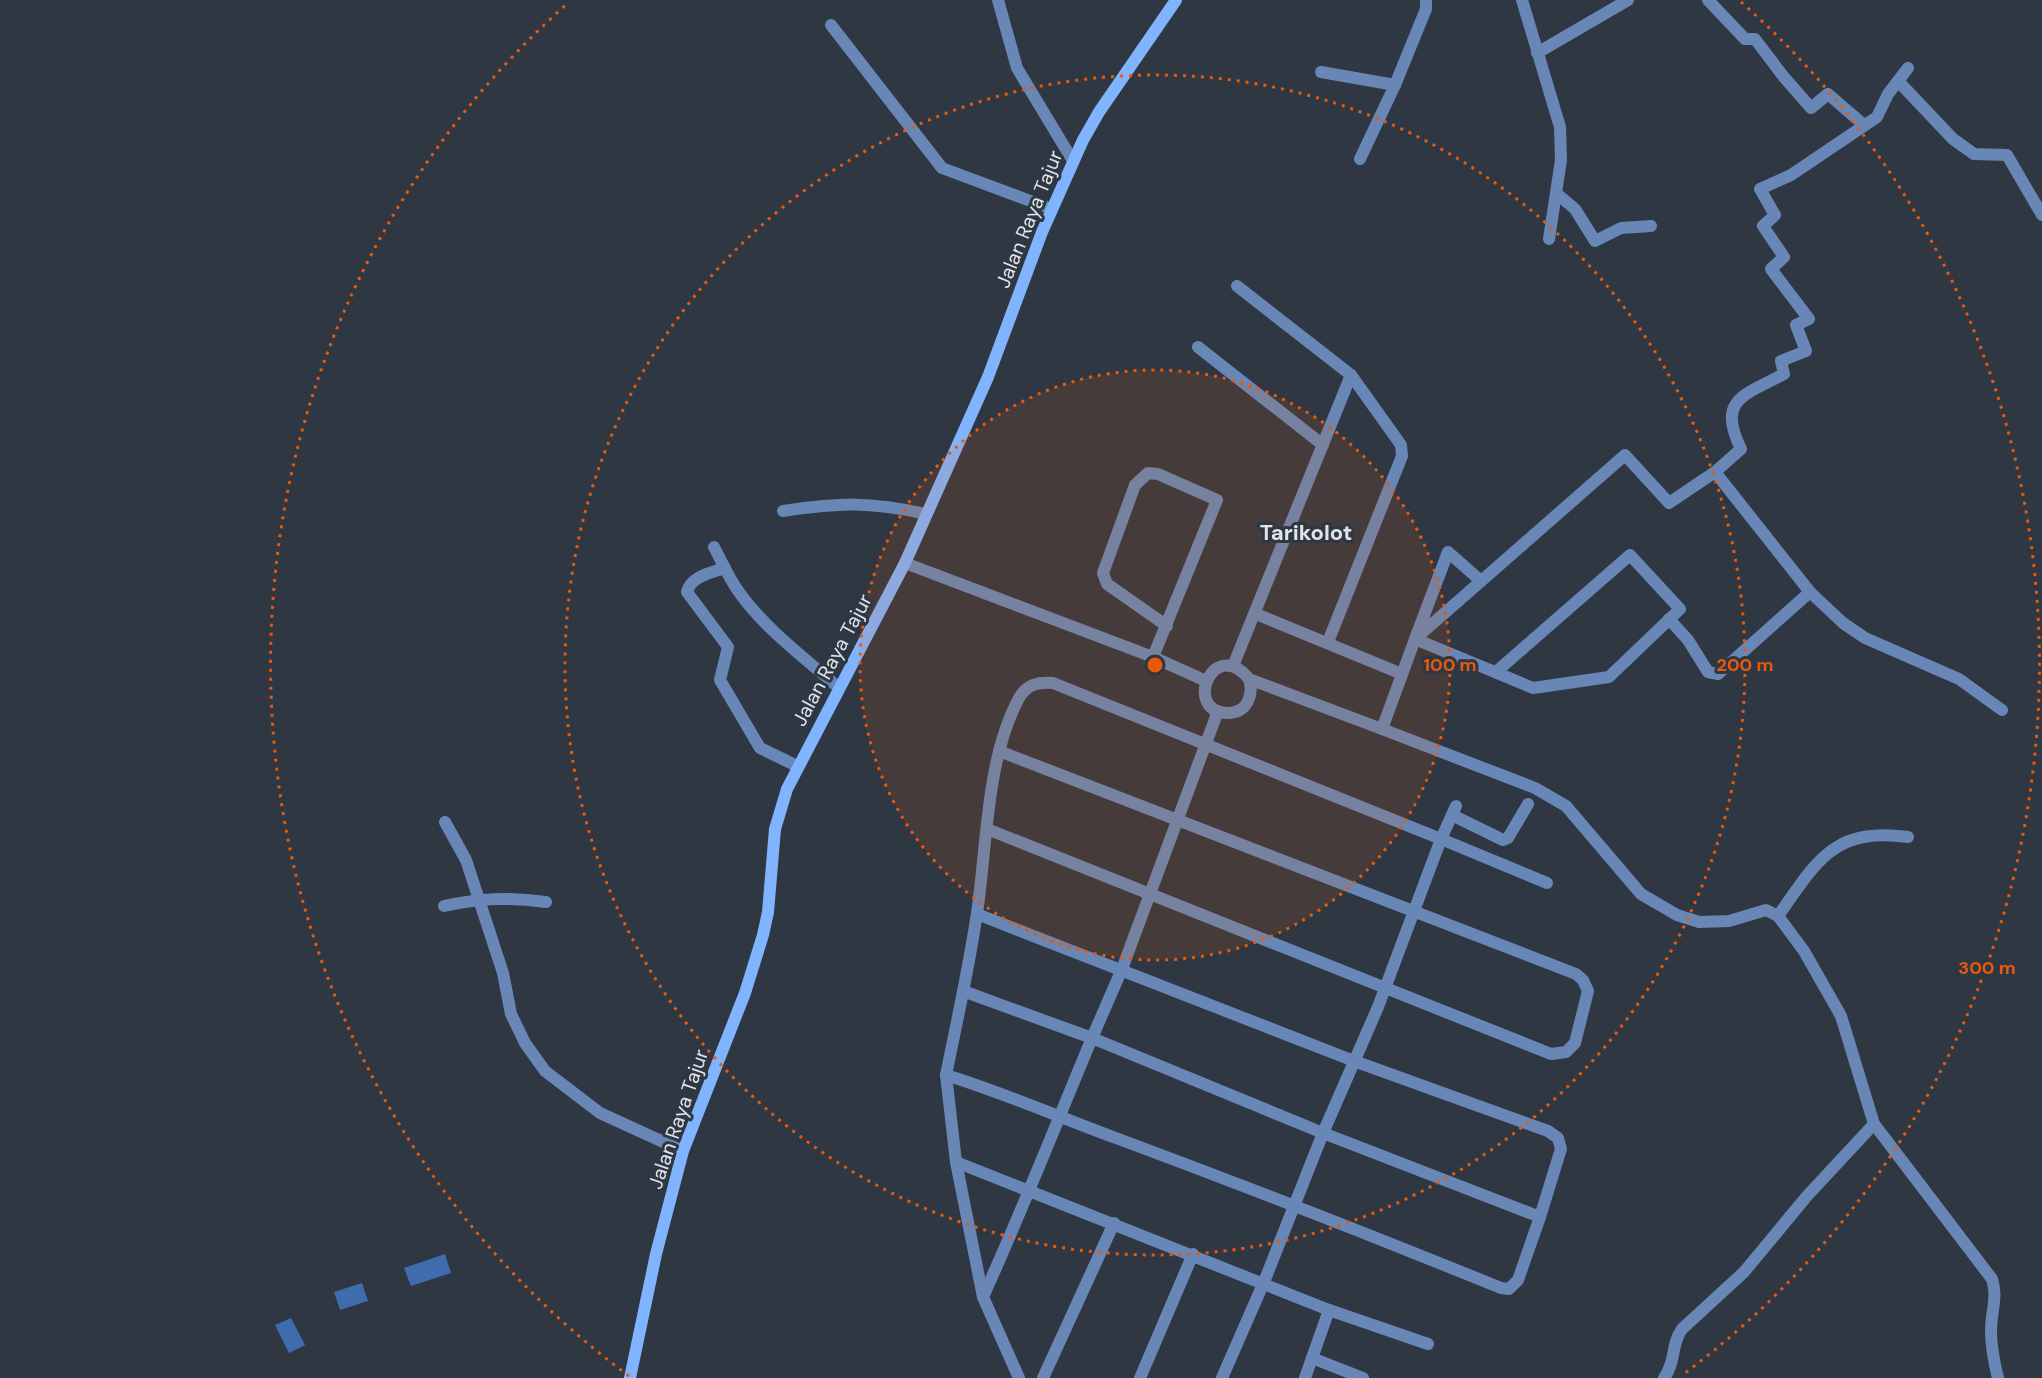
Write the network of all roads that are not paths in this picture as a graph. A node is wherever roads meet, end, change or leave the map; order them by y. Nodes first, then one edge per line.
1 (998, 0) edge
2 (1176, 0) edge
3 (1426, 0) edge
4 (1522, 0) edge
5 (1628, 0) edge
6 (1708, 0) edge
7 (831, 25) dead end
8 (1538, 53) junction
9 (1908, 68) dead end
10 (1321, 72) dead end
11 (1898, 81) junction
12 (1395, 85) junction
13 (1864, 125) junction
14 (1360, 159) dead end
15 (1073, 161) junction
16 (1556, 193) junction
17 (1052, 209) junction
18 (2042, 215) edge
19 (1651, 226) dead end
20 (1548, 239) dead end
21 (1237, 286) dead end
22 (1198, 347) dead end
23 (1351, 375) junction
24 (1323, 445) junction
25 (1714, 472) junction
26 (783, 511) dead end
27 (926, 514) junction
28 (714, 547) dead end
29 (905, 563) junction
30 (725, 568) junction
31 (1481, 581) junction
32 (1810, 592) junction
33 (1256, 614) junction
34 (1669, 620) junction
35 (1167, 626) junction
36 (1414, 639) junction
37 (1328, 642) junction
38 (1153, 657) junction
39 (1233, 666) junction
40 (1497, 671) junction
41 (1402, 674) junction
42 (1249, 679) junction
43 (1206, 681) junction
44 (840, 687) junction
45 (2002, 710) dead end
46 (1218, 711) junction
47 (1382, 729) junction
48 (1204, 744) junction
49 (999, 751) junction
50 (797, 766) junction
51 (1528, 804) dead end
52 (1177, 821) junction
53 (445, 822) dead end
54 (987, 829) junction
55 (1908, 837) dead end
56 (1441, 839) junction
57 (1547, 883) dead end
58 (1149, 892) junction
59 (479, 898) junction
60 (546, 902) dead end
61 (444, 906) dead end
62 (1412, 912) junction
63 (977, 914) junction
64 (1778, 916) junction
65 (1122, 969) junction
66 (1383, 986) junction
67 (963, 991) junction
68 (1092, 1038) junction
69 (1354, 1061) junction
70 (946, 1075) junction
71 (1059, 1117) junction
72 (1874, 1124) junction
73 (1323, 1133) junction
74 (683, 1151) junction
75 (956, 1162) junction
76 (1031, 1191) junction
77 (1293, 1204) junction
78 (1540, 1217) junction
79 (1114, 1223) junction
80 (1193, 1254) junction
81 (1264, 1282) junction
82 (983, 1296) junction
83 (1329, 1310) junction
84 (1428, 1344) dead end
85 (1312, 1358) junction
86 (630, 1378) edge
87 (1019, 1378) edge
88 (1043, 1378) edge
89 (1140, 1378) edge
90 (1222, 1378) edge
91 (1305, 1378) edge
92 (1363, 1378) edge
93 (1664, 1378) edge
94 (1998, 1378) edge

1 - 15 street
2 - 15 main road, Jalan Raya Tajur
3 - 12 street
4 - 8 street
5 - 8 street
6 - 13 street
7 - 17 street
8 - 16 street
9 - 11 street
10 - 12 street
11 - 13 street
11 - 18 street
12 - 14 street
13 - 25 street
15 - 17 main road, Jalan Raya Tajur
16 - 19 street
16 - 20 street
17 - 27 main road, Jalan Raya Tajur
21 - 23 street
22 - 24 street
23 - 24 street
23 - 37 street
24 - 33 street
25 - 31 street
25 - 32 street
26 - 27 street
27 - 29 main road, Jalan Raya Tajur
28 - 30 street
29 - 38 street
29 - 44 main road, Jalan Raya Tajur
30 - 44 street
30 - 50 street
31 - 36 street
31 - 36 street
32 - 34 street
32 - 45 street
33 - 37 street
33 - 39 street
34 - 40 street
34 - 40 street
35 - 35 street
35 - 38 street
36 - 40 street
36 - 41 street
37 - 41 street
38 - 43 street
39 - 42 street
39 - 43 street
41 - 47 street
42 - 46 street
42 - 47 street
43 - 46 street
44 - 50 main road, Jalan Raya Tajur
46 - 48 street
47 - 64 street
48 - 49 street
48 - 52 street
48 - 56 street
49 - 52 street
49 - 54 street
50 - 74 main road, Jalan Raya Tajur
51 - 56 street
52 - 58 street
52 - 62 street
53 - 59 street
54 - 58 street
54 - 63 street
55 - 64 street
56 - 57 street
56 - 62 street
58 - 65 street
58 - 66 street
59 - 60 street
59 - 61 street
59 - 74 street
62 - 66 street
62 - 66 street
63 - 65 street
63 - 67 street
64 - 72 street
65 - 68 street
65 - 69 street
66 - 69 street
67 - 68 street
67 - 70 street
68 - 71 street
68 - 73 street
69 - 73 street
69 - 78 street
70 - 71 street
70 - 75 street
71 - 76 street
71 - 77 street
72 - 93 street
72 - 94 street
73 - 77 street
73 - 78 street
74 - 86 main road, Jalan Raya Tajur
75 - 76 street
75 - 82 street
76 - 79 street
76 - 82 street
77 - 78 street
77 - 81 street
79 - 80 street
79 - 88 street
80 - 81 street
80 - 89 street
81 - 83 street
81 - 90 street
82 - 87 street
83 - 84 street
83 - 85 street
85 - 91 street
85 - 92 street

